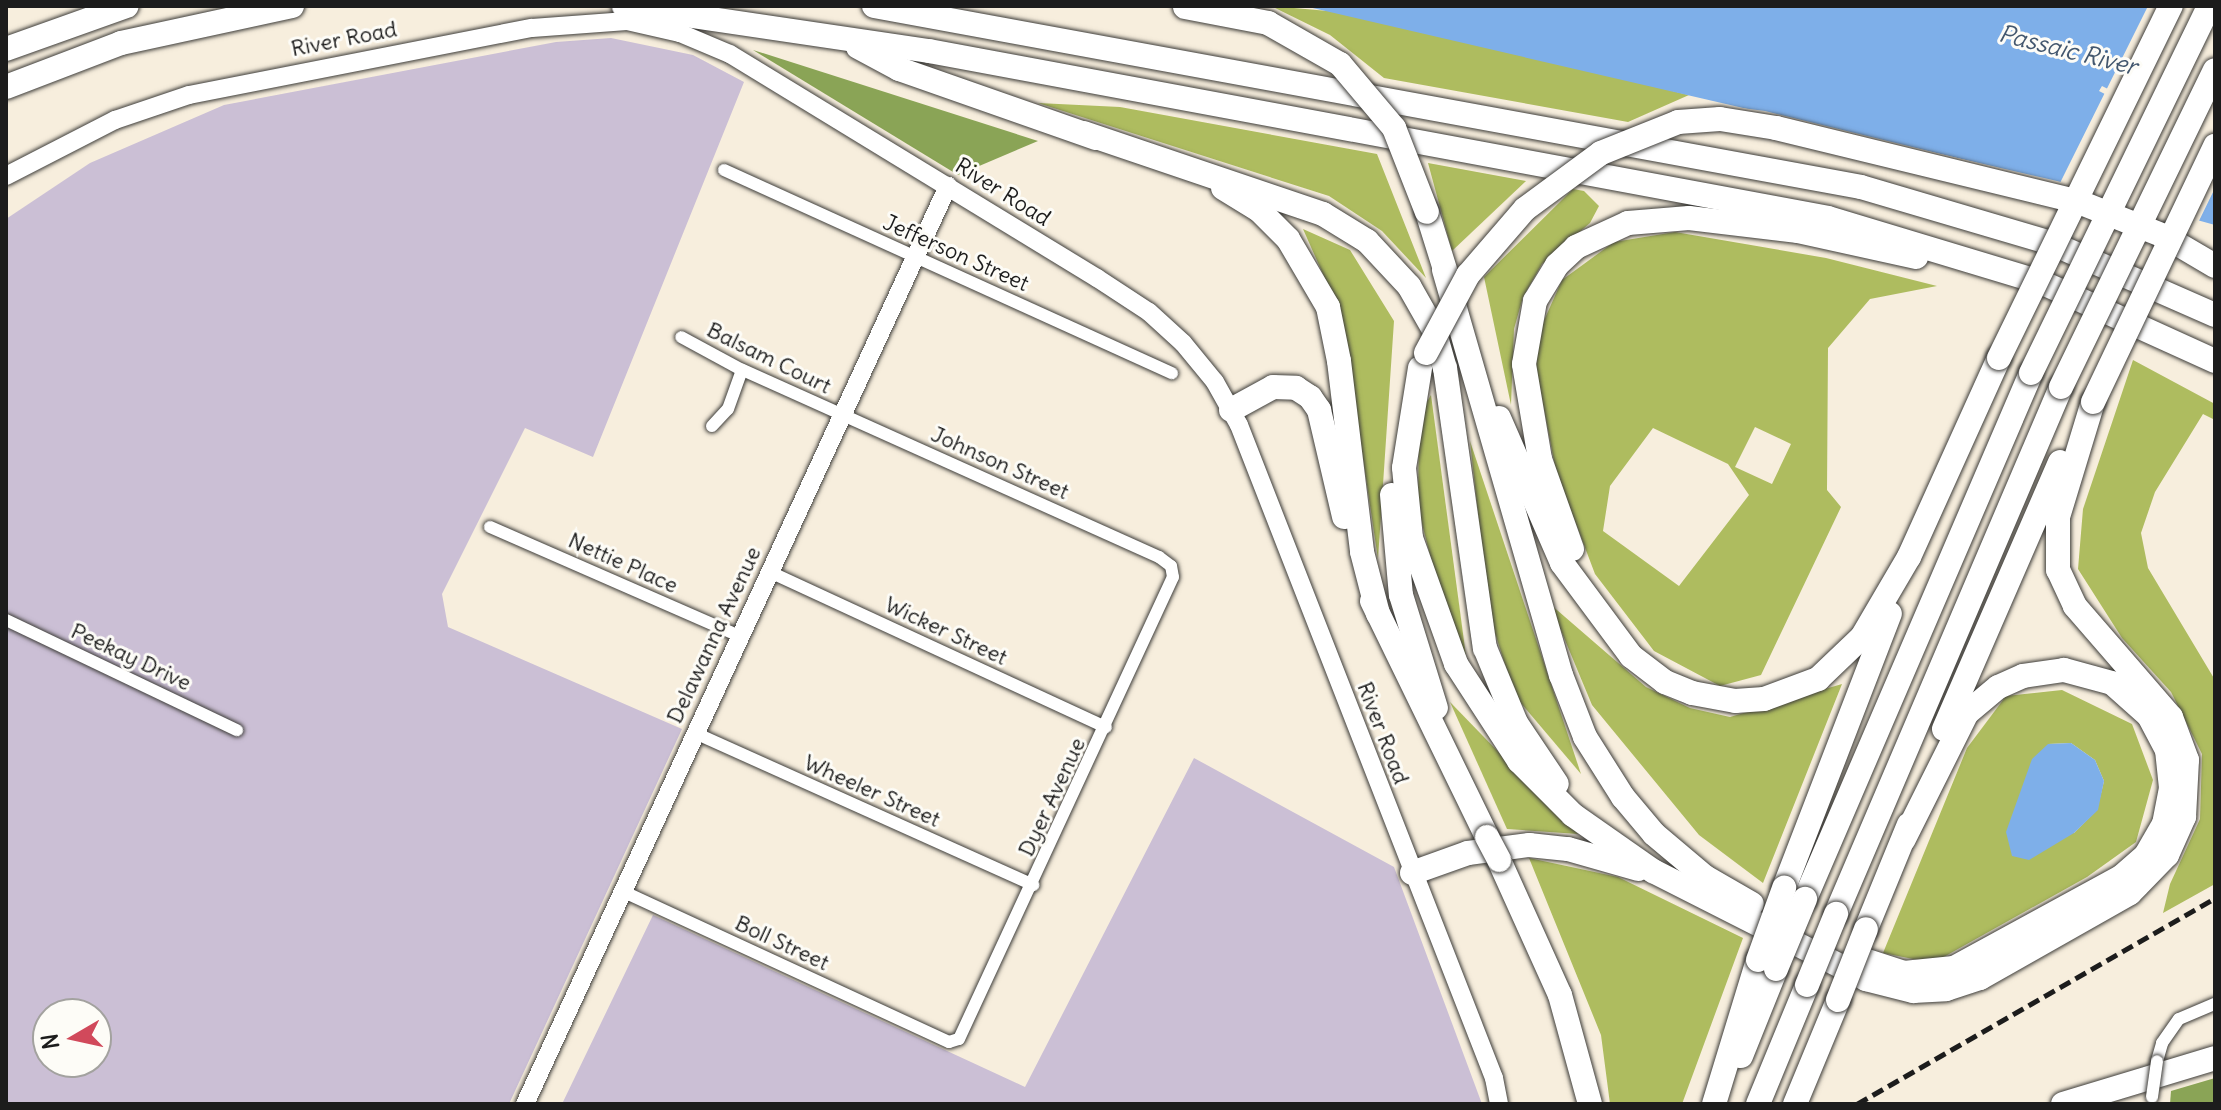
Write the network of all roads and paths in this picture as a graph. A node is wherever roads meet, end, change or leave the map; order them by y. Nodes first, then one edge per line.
1 (127, 6) edge
2 (292, 6) edge
3 (624, 6) edge
4 (874, 6) edge
5 (1177, 6) edge
6 (2171, 6) edge
7 (2209, 6) edge
8 (844, 39) junction
9 (6, 49) edge
10 (2215, 70) edge
11 (6, 87) edge
12 (1084, 133) junction
13 (2215, 146) edge
14 (724, 170) dead end
15 (6, 176) edge
16 (948, 186) junction
17 (914, 256) junction
18 (2215, 266) edge
19 (1444, 270) junction
20 (2066, 292) junction
21 (2215, 315) edge
22 (681, 337) dead end
23 (1423, 361) junction
24 (2215, 361) edge
25 (742, 370) junction
26 (1172, 373) dead end
27 (2093, 402) junction
28 (1231, 410) junction
29 (841, 415) junction
30 (712, 426) dead end
31 (490, 527) dead end
32 (1922, 530) junction
33 (1142, 549) joint
34 (770, 572) junction
35 (1378, 614) junction
36 (6, 620) edge
37 (1613, 634) junction
38 (740, 636) junction
39 (1106, 727) junction
40 (237, 730) dead end
41 (695, 733) junction
42 (1487, 837) junction
43 (1904, 839) junction
44 (1611, 842) junction
45 (1653, 871) junction
46 (1412, 873) junction
47 (1033, 885) junction
48 (622, 891) junction
49 (1795, 893) junction
50 (1767, 965) junction
51 (2215, 1004) edge
52 (925, 1031) joint
53 (2215, 1058) edge
54 (1796, 1101) edge
55 (2151, 1101) edge
56 (525, 1104) edge
57 (1499, 1104) edge
58 (1590, 1104) edge
59 (1714, 1104) edge
60 (1721, 1104) edge
61 (1758, 1104) edge
62 (2063, 1104) edge

1 - 9 highway
2 - 11 highway
3 - 8 highway
4 - 21 highway
5 - 19 highway, bridge
6 - 32 highway, bridge
7 - 49 highway, bridge
8 - 12 highway
8 - 20 highway
10 - 61 highway, bridge
12 - 35 highway
12 - 44 highway
13 - 27 highway, bridge
14 - 17 street, Jefferson Street
15 - 16 street, River Road
16 - 17 street, Delawanna Avenue
16 - 28 street, River Road
17 - 26 street, Jefferson Street
17 - 29 street, Delawanna Avenue
18 - 23 highway, bridge
19 - 37 highway
19 - 43 highway
20 - 24 highway
20 - 37 highway
22 - 25 street, Balsam Court
23 - 42 highway
23 - 44 highway
25 - 29 street, Balsam Court
25 - 30 street
27 - 43 highway
27 - 45 highway
28 - 35 highway
28 - 46 street, River Road
29 - 33 street, Johnson Street
29 - 34 street, Delawanna Avenue
31 - 38 street, Nettie Place
32 - 37 highway
32 - 49 highway
33 - 39 street, Dyer Avenue
34 - 38 street, Delawanna Avenue
34 - 39 street, Wicker Street
35 - 42 highway
36 - 40 street, Peekay Drive
38 - 41 street, Delawanna Avenue
39 - 47 street, Dyer Avenue
41 - 47 street, Wheeler Street
41 - 48 street, Delawanna Avenue
42 - 58 highway, bridge
43 - 54 highway, bridge
44 - 45 highway
45 - 46 highway
46 - 57 street, River Road
47 - 52 street, Dyer Avenue
48 - 52 street, Boll Street
48 - 56 street, Delawanna Avenue
49 - 50 highway, bridge
50 - 59 highway
50 - 60 highway
51 - 55 street, bridge
53 - 62 highway

